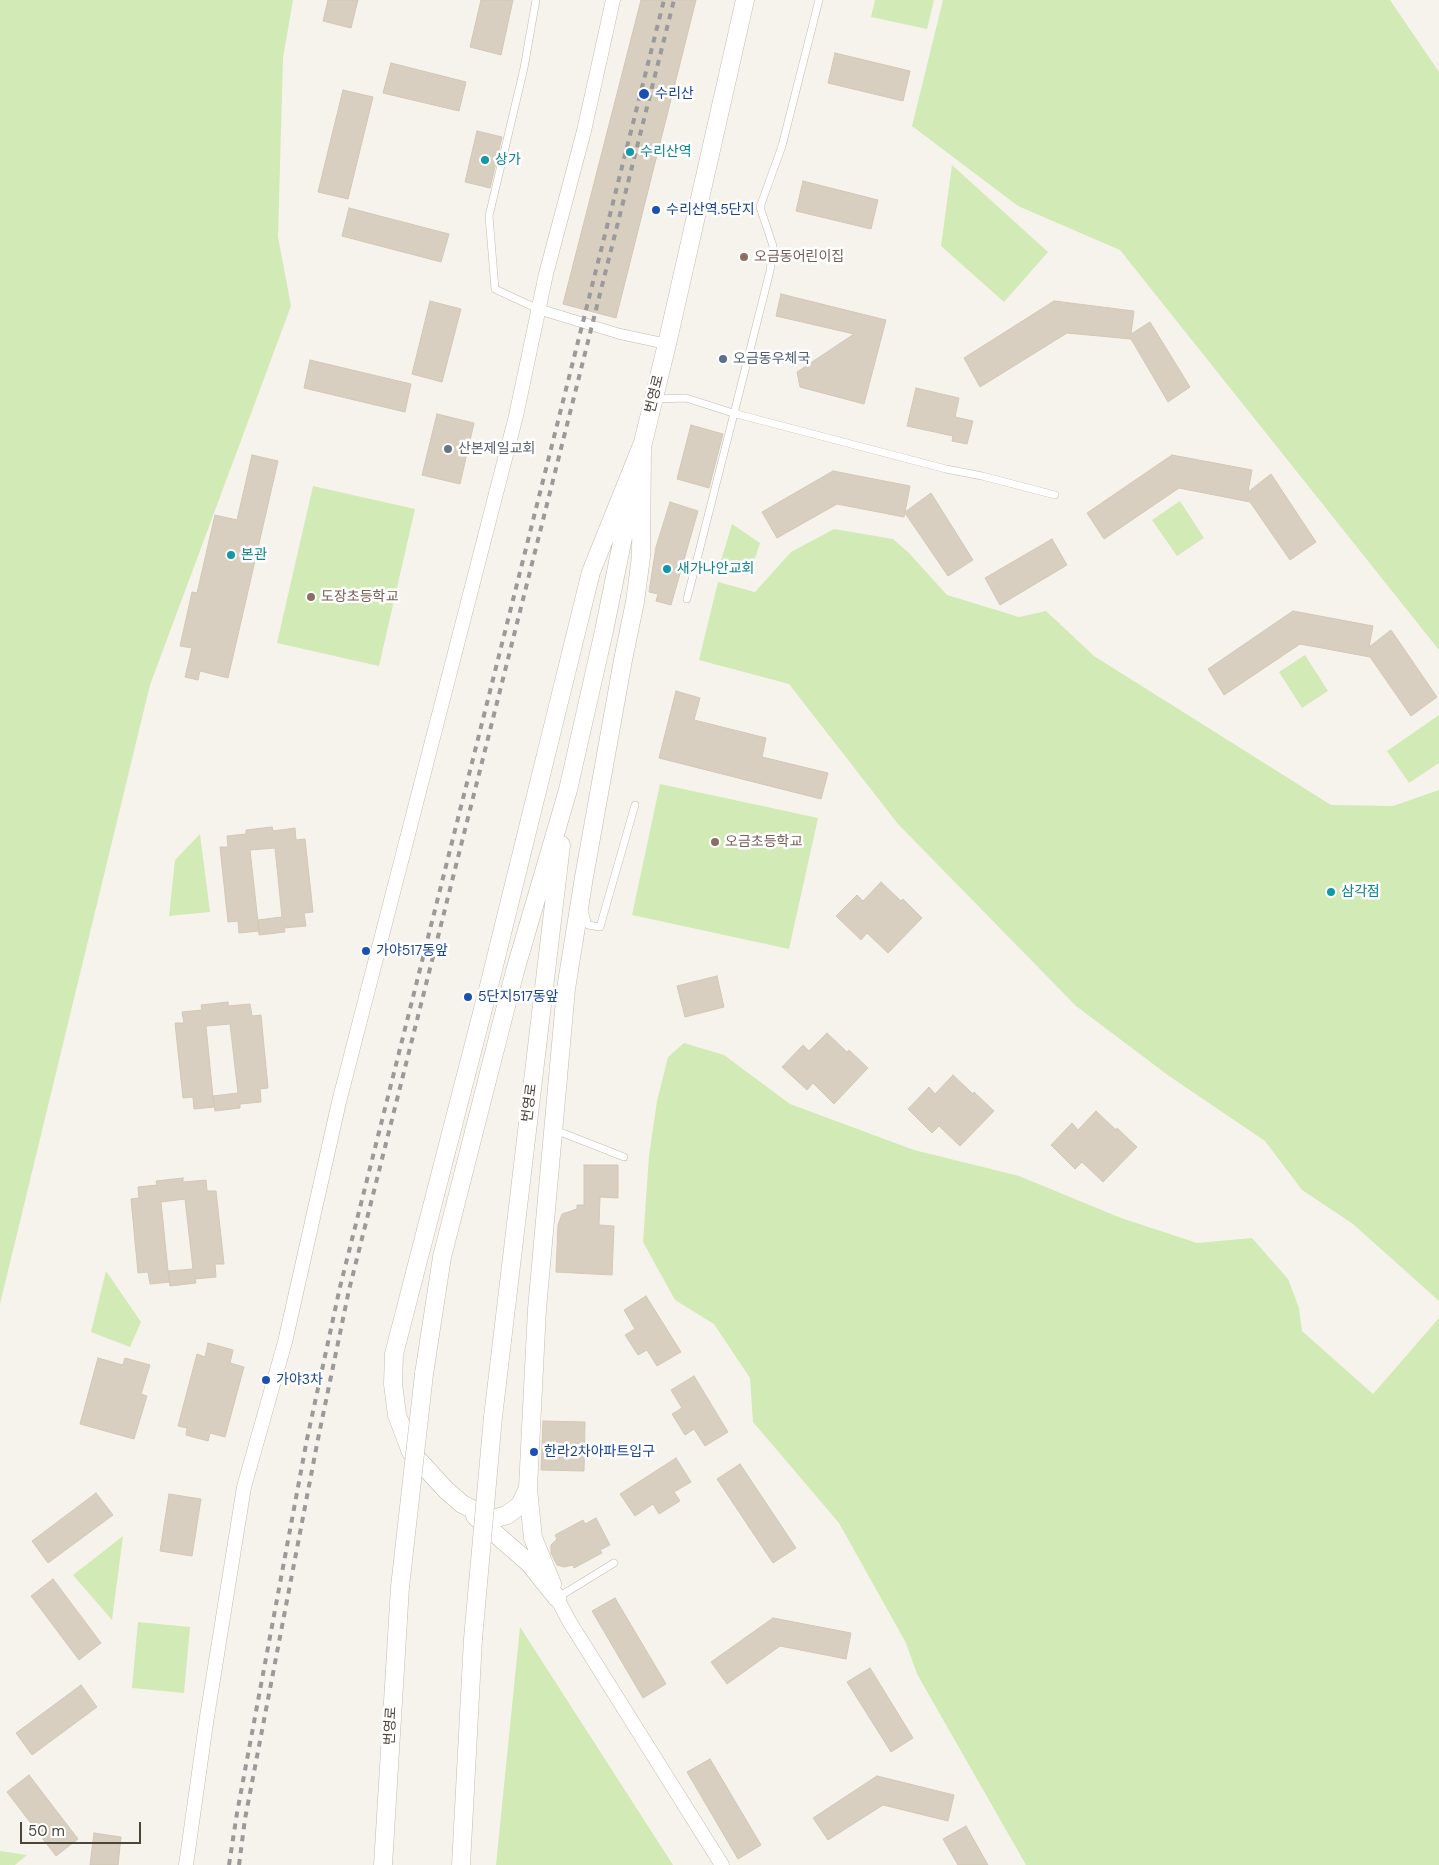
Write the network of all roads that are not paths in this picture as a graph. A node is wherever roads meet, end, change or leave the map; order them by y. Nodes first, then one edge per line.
1 (536, 0) edge
2 (613, 0) edge
3 (745, 0) edge
4 (818, 0) edge
5 (538, 309) junction
6 (667, 344) junction
7 (654, 399) junction
8 (733, 413) junction
9 (642, 445) junction
10 (1055, 495) dead end
11 (687, 599) dead end
12 (568, 790) junction
13 (634, 805) dead end
14 (581, 899) junction
15 (553, 1129) junction
16 (624, 1157) dead end
17 (528, 1488) junction
18 (462, 1504) junction
19 (614, 1563) dead end
20 (557, 1598) junction
21 (186, 1865) edge
22 (383, 1865) edge
23 (461, 1865) edge
24 (722, 1865) edge

1 - 5 lane
2 - 5 street
3 - 6 street, 번영로
4 - 8 lane
5 - 6 street
5 - 21 street
6 - 7 street, 번영로
7 - 8 lane
7 - 9 street, 번영로
8 - 10 lane
8 - 11 lane
9 - 12 street, 번영로
9 - 14 street
9 - 18 street
12 - 22 street, 번영로, bridge
12 - 23 street, 번영로, bridge
13 - 14 lane
14 - 15 street
15 - 16 lane
15 - 17 street
17 - 18 street
17 - 20 street
18 - 20 street
19 - 20 lane
20 - 24 street

